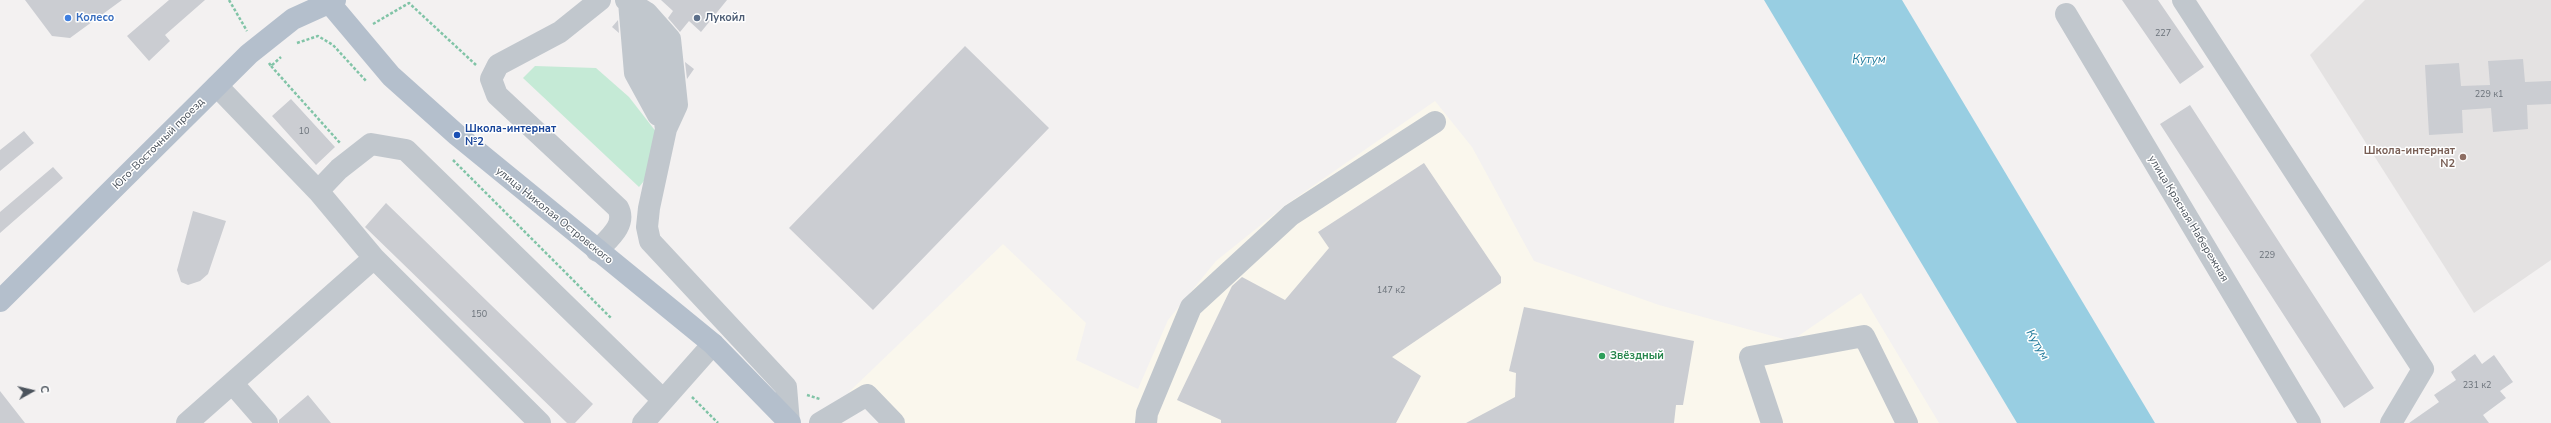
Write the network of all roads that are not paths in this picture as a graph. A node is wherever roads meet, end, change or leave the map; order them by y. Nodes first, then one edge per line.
1 (600, 0) edge
2 (2183, 0) edge
3 (330, 1) edge
4 (634, 5) edge
5 (2066, 14) dead end
6 (217, 86) junction
7 (1435, 122) dead end
8 (666, 129) junction
9 (318, 191) junction
10 (597, 251) junction
11 (374, 258) junction
12 (0, 301) edge
13 (713, 344) junction
14 (233, 384) junction
15 (662, 399) junction
16 (187, 423) edge
17 (267, 423) edge
18 (540, 423) edge
19 (643, 423) edge
20 (790, 423) edge
21 (820, 423) edge
22 (894, 423) edge
23 (1146, 423) edge
24 (1772, 423) edge
25 (1907, 423) edge
26 (2310, 423) edge
27 (2391, 423) edge

1 - 10 street
2 - 27 street
3 - 6 main road, Юго-Восточный проезд
3 - 10 main road, улица Николая Островского
4 - 8 street
4 - 8 street
5 - 26 street, улица Красная Набережная
6 - 9 street
6 - 12 main road, Юго-Восточный проезд
7 - 23 street
8 - 20 street
9 - 11 street
9 - 15 street
10 - 13 main road, улица Николая Островского
11 - 14 street
11 - 18 street
13 - 15 street
13 - 20 main road, улица Николая Островского
14 - 16 street
14 - 17 street
15 - 19 street
21 - 22 street
24 - 25 street

